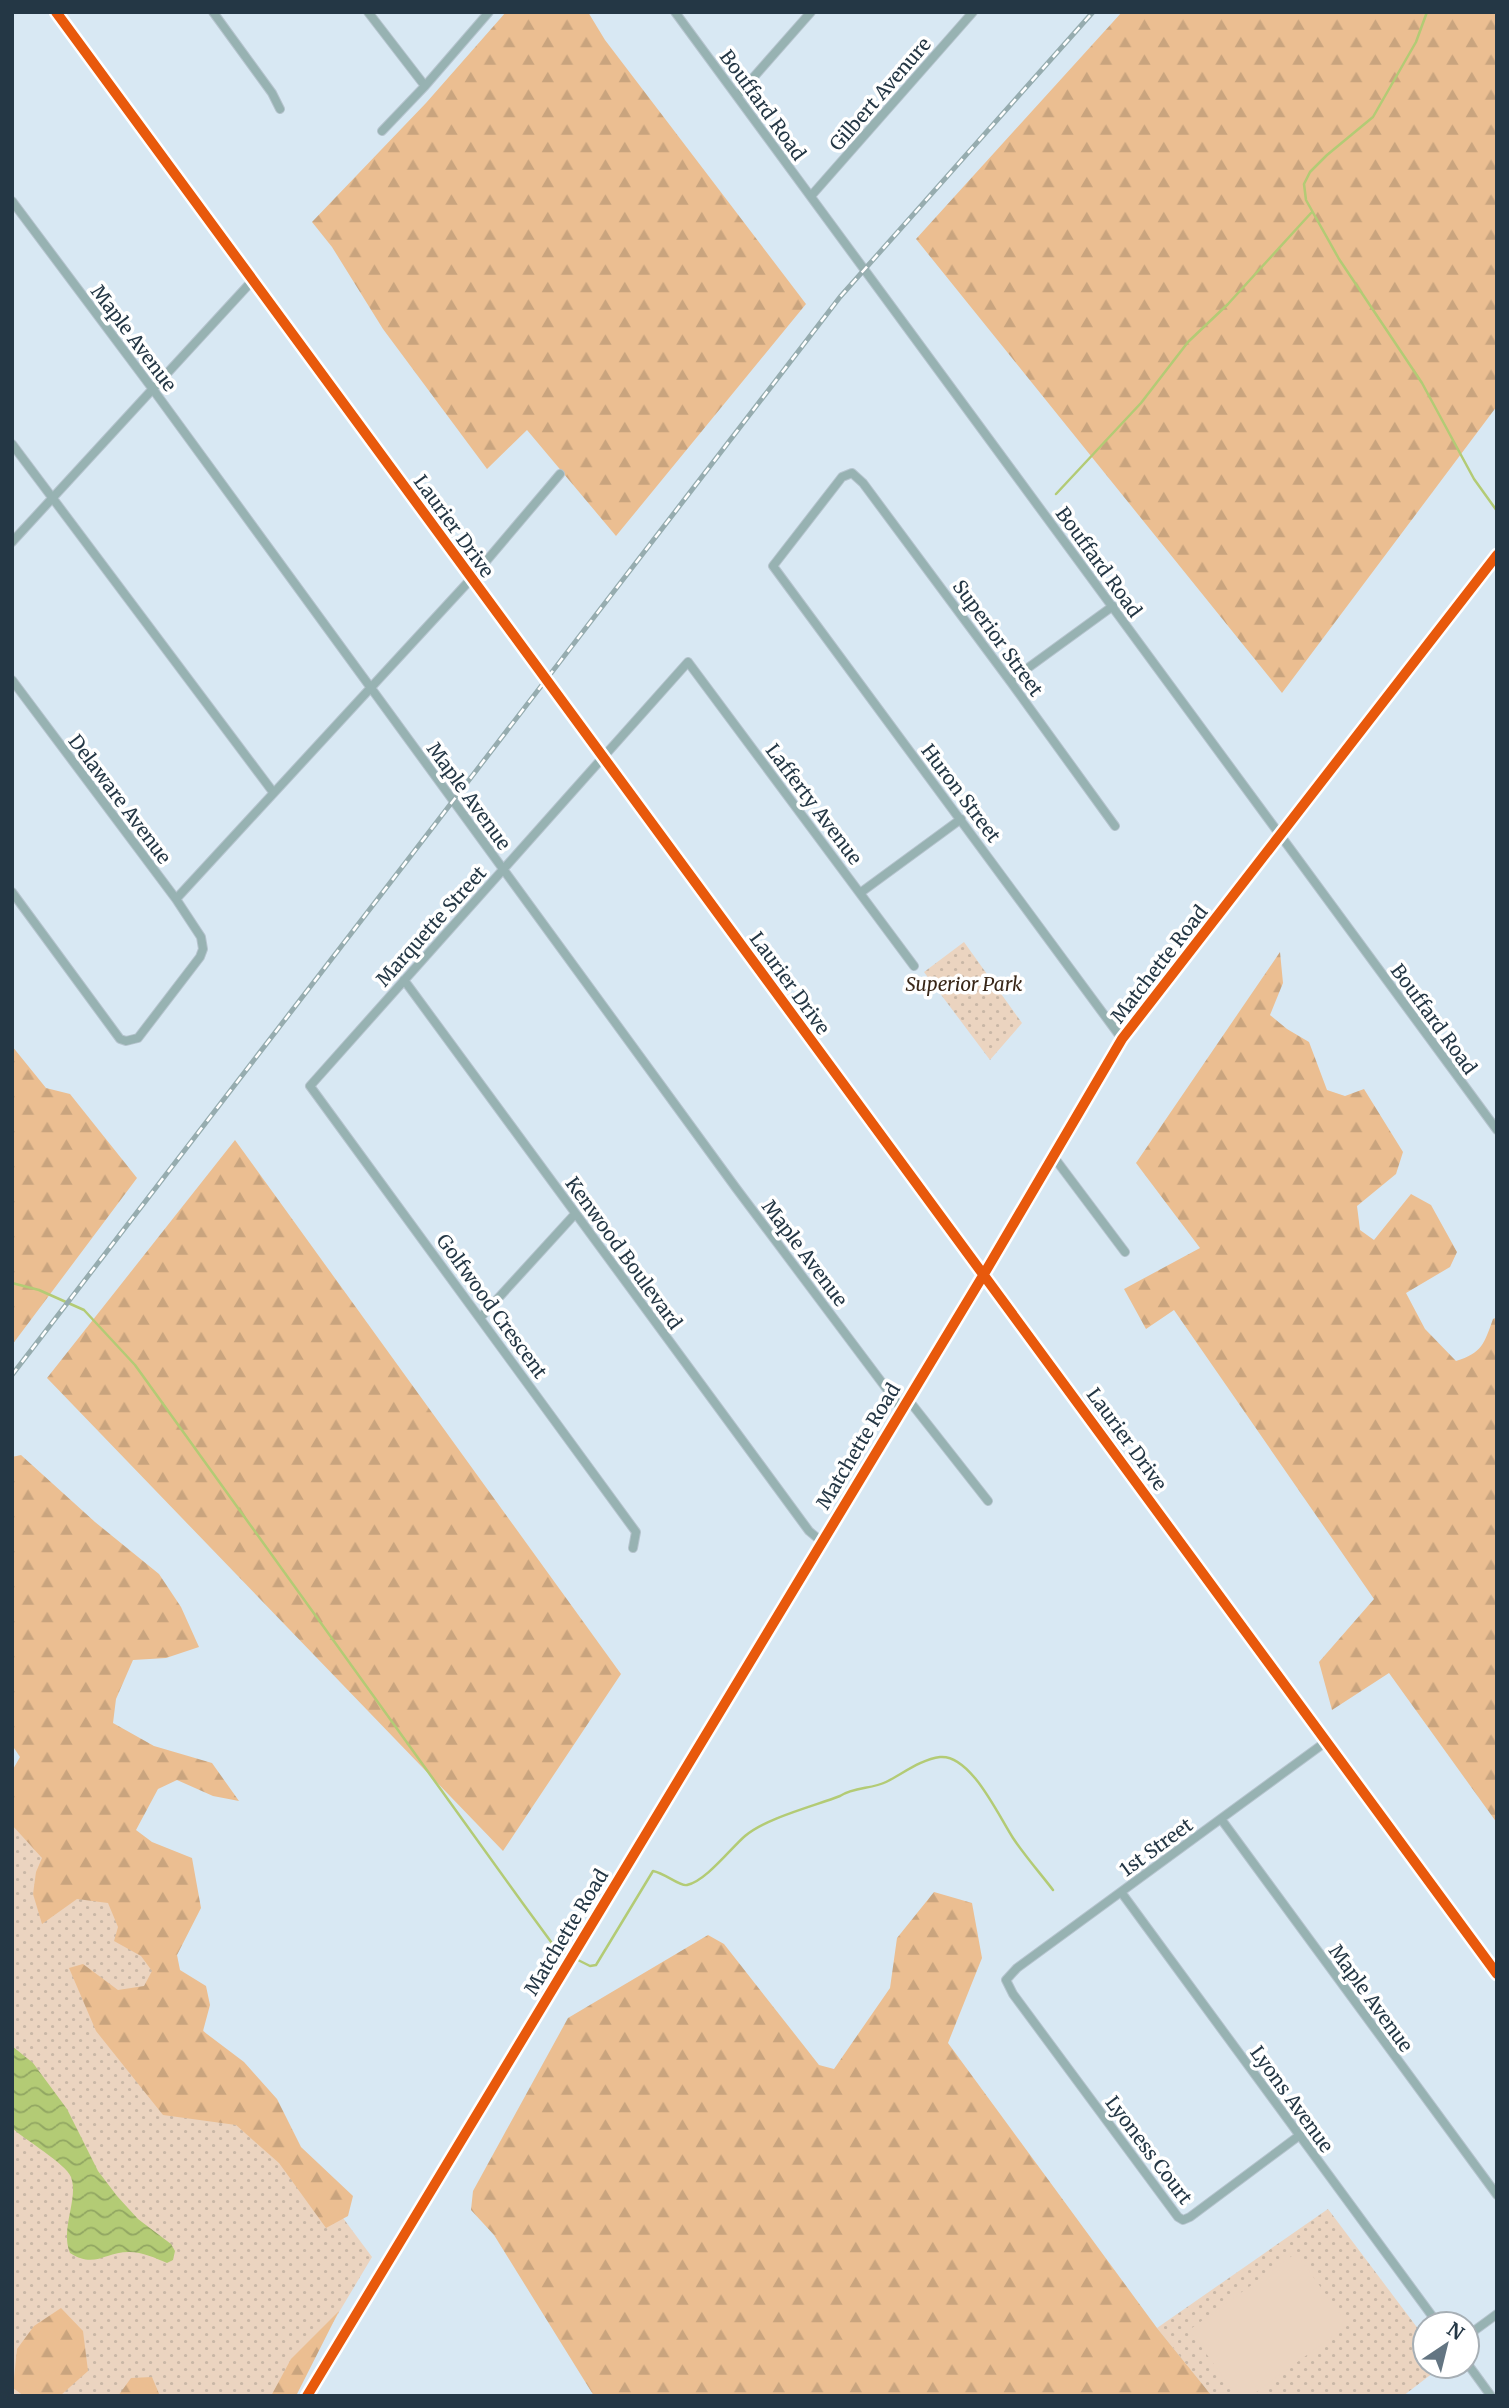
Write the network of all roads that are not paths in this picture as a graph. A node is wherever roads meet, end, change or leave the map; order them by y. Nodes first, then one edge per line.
1 (56, 12) edge
2 (213, 12) edge
3 (368, 12) edge
4 (489, 12) edge
5 (675, 12) edge
6 (811, 12) edge
7 (973, 12) edge
8 (425, 86) junction
9 (737, 96) junction
10 (280, 108) dead end
11 (382, 131) dead end
12 (811, 196) junction
13 (12, 201) edge
14 (253, 280) junction
15 (152, 388) junction
16 (12, 444) edge
17 (560, 474) dead end
18 (53, 497) junction
19 (12, 542) edge
20 (1497, 555) edge
21 (773, 566) joint
22 (471, 579) junction
23 (1113, 606) junction
24 (688, 662) joint
25 (12, 680) edge
26 (1010, 681) junction
27 (370, 687) junction
28 (603, 759) junction
29 (273, 792) junction
30 (961, 819) junction
31 (1115, 826) dead end
32 (1281, 836) junction
33 (503, 870) junction
34 (12, 892) edge
35 (860, 893) junction
36 (176, 899) junction
37 (914, 966) dead end
38 (404, 980) junction
39 (1122, 1039) junction
40 (310, 1086) joint
41 (1497, 1130) edge
42 (1053, 1156) junction
43 (575, 1214) junction
44 (1125, 1252) dead end
45 (984, 1274) junction
46 (481, 1317) junction
47 (904, 1403) junction
48 (988, 1501) dead end
49 (821, 1541) junction
50 (633, 1548) dead end
51 (1327, 1741) junction
52 (1221, 1819) junction
53 (1121, 1892) junction
54 (1497, 1974) edge
55 (1006, 1980) joint
56 (1300, 2135) junction
57 (1497, 2195) edge
58 (1428, 2310) edge
59 (1497, 2314) edge
60 (1481, 2326) edge
61 (1479, 2380) edge
62 (307, 2396) edge
63 (1491, 2396) edge

1 - 14 street, Laurier Drive
2 - 10 street
3 - 8 street
4 - 8 street
5 - 9 street, Bouffard Road
6 - 9 street
7 - 12 street, Gilbert Avenure
8 - 11 street
9 - 12 street, Bouffard Road
12 - 23 street, Bouffard Road
13 - 15 street, Maple Avenue
14 - 15 street
14 - 22 street, Laurier Drive
15 - 18 street
15 - 27 street, Maple Avenue
16 - 18 street
17 - 22 street
18 - 19 street
18 - 29 street
20 - 32 street, Matchette Road
21 - 26 street, Superior Street
21 - 30 street, Huron Street
22 - 27 street
22 - 28 street, Laurier Drive
23 - 26 street
23 - 32 street, Bouffard Road
24 - 28 street, Marquette Street
24 - 35 street, Lafferty Avenue
25 - 36 street, Delaware Avenue
26 - 31 street, Superior Street
27 - 29 street
27 - 33 street, Maple Avenue
28 - 33 street, Marquette Street
28 - 45 street, Laurier Drive
29 - 36 street
30 - 35 street
30 - 39 street, Huron Street
32 - 39 street, Matchette Road
32 - 41 street, Bouffard Road
33 - 38 street, Marquette Street
33 - 47 street, Maple Avenue
34 - 36 street, Delaware Avenue
35 - 37 street, Lafferty Avenue
38 - 40 street, Marquette Street
38 - 43 street, Kenwood Boulevard
39 - 42 street, Matchette Road
40 - 46 street, Golfwood Crescent
42 - 44 street
42 - 45 street, Matchette Road
43 - 46 street
43 - 49 street, Kenwood Boulevard
45 - 47 street, Matchette Road
45 - 51 street, Laurier Drive
46 - 50 street, Golfwood Crescent
47 - 48 street, Maple Avenue
47 - 49 street, Matchette Road
49 - 62 street, Matchette Road
51 - 52 street, 1st Street
51 - 54 street, Laurier Drive
52 - 53 street, 1st Street
52 - 57 street, Maple Avenue
53 - 55 street, 1st Street
53 - 56 street, Lyons Avenue
55 - 56 street, Lyoness Court
56 - 58 street, Lyons Avenue
59 - 60 street
61 - 63 street

